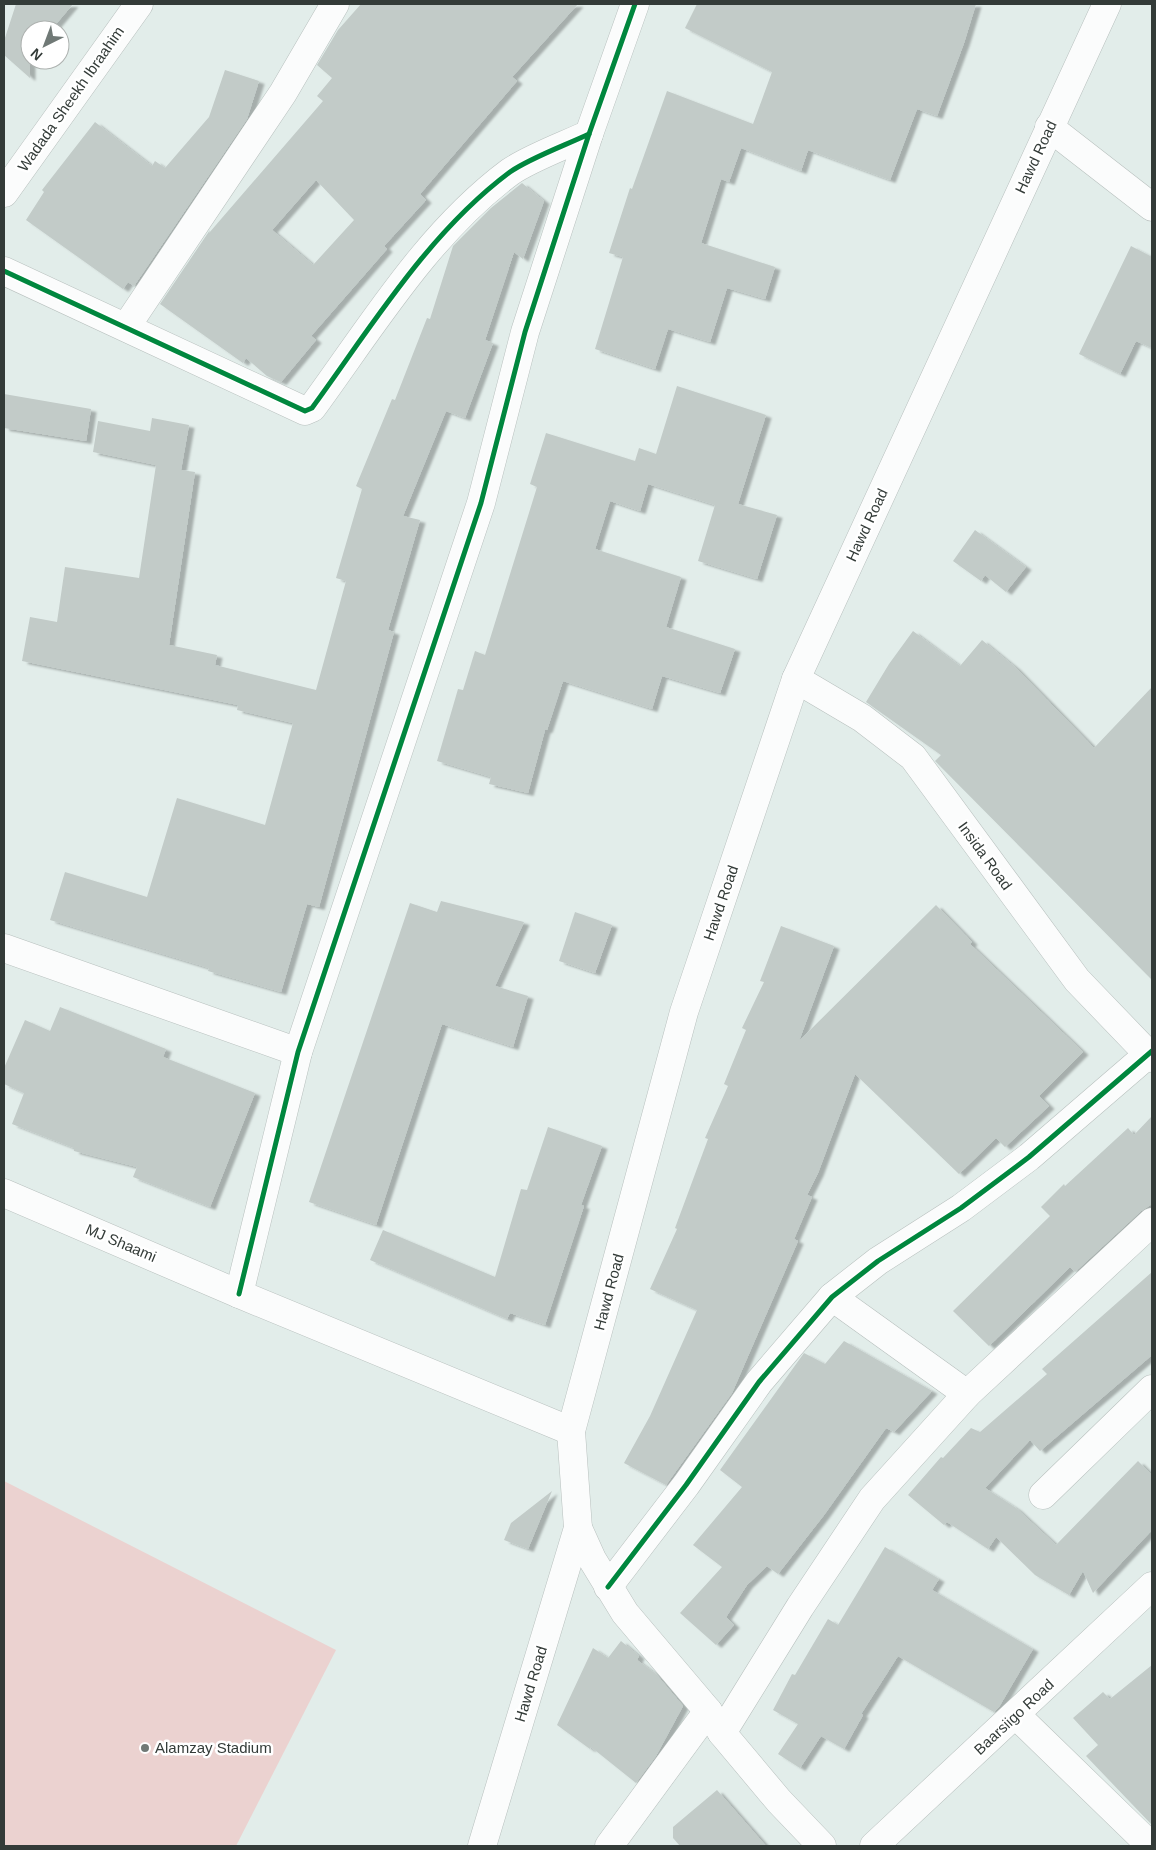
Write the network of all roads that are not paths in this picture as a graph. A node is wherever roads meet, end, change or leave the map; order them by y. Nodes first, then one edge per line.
1 (139, 4) edge
2 (335, 4) edge
3 (635, 4) edge
4 (1106, 4) edge
5 (1049, 127) junction
6 (589, 134) junction
7 (4, 193) edge
8 (1152, 207) edge
9 (4, 271) edge
10 (126, 327) junction
11 (796, 679) junction
12 (4, 948) edge
13 (298, 1052) junction
14 (1151, 1055) edge
15 (4, 1193) edge
16 (1152, 1222) edge
17 (239, 1294) junction
18 (832, 1297) junction
19 (1152, 1389) edge
20 (967, 1394) junction
21 (571, 1431) junction
22 (1043, 1495) dead end
23 (578, 1528) junction
24 (1152, 1586) edge
25 (608, 1587) junction
26 (1016, 1715) junction
27 (715, 1722) junction
28 (482, 1846) edge
29 (608, 1846) edge
30 (822, 1846) edge
31 (874, 1846) edge
32 (1151, 1846) edge

1 - 7 street, Wadada Sheekh Ibraahim
2 - 10 street
3 - 6 street
4 - 5 street, Hawd Road
5 - 8 street
5 - 11 street, Hawd Road
6 - 10 street
6 - 13 street
9 - 10 street
11 - 14 street, Insida Road
11 - 21 street, Hawd Road
12 - 13 street
13 - 17 street
14 - 18 street
15 - 17 street, MJ Shaami
16 - 20 street
17 - 21 street, MJ Shaami
18 - 20 street
18 - 25 street
19 - 22 street
20 - 27 street
21 - 23 street, Hawd Road
23 - 25 street
23 - 28 street, Hawd Road
24 - 26 street, Baarsiigo Road
25 - 27 street
26 - 31 street, Baarsiigo Road
26 - 32 street
27 - 29 street
27 - 30 street

